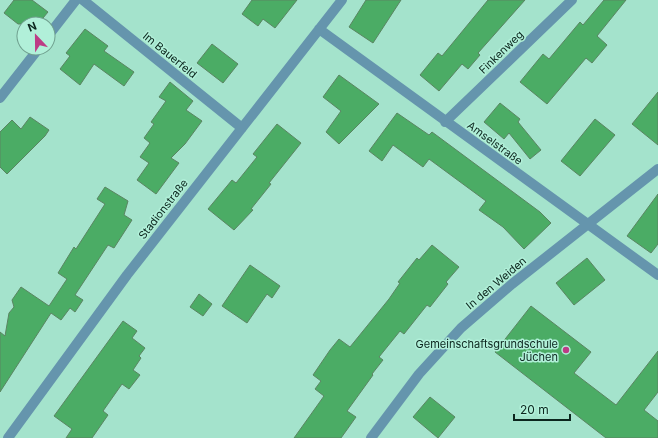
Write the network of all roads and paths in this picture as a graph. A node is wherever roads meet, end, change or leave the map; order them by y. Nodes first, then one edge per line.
1 (76, 0) edge
2 (82, 0) edge
3 (342, 0) edge
4 (572, 0) edge
5 (56, 26) edge
6 (319, 29) junction
7 (33, 56) edge
8 (0, 98) edge
9 (446, 122) junction
10 (242, 128) junction
11 (658, 169) edge
12 (588, 225) junction
13 (658, 276) edge
14 (8, 438) edge
15 (371, 438) edge

1 - 5 street
2 - 10 street, Im Bauerfeld
3 - 6 street, Stadionstraße
4 - 9 street, Finkenweg
6 - 9 street, Amselstraße
6 - 10 street, Stadionstraße
7 - 8 street
9 - 12 street, Amselstraße
10 - 14 street, Stadionstraße
11 - 12 street, In den Weiden
12 - 13 street, Amselstraße
12 - 15 street, In den Weiden

